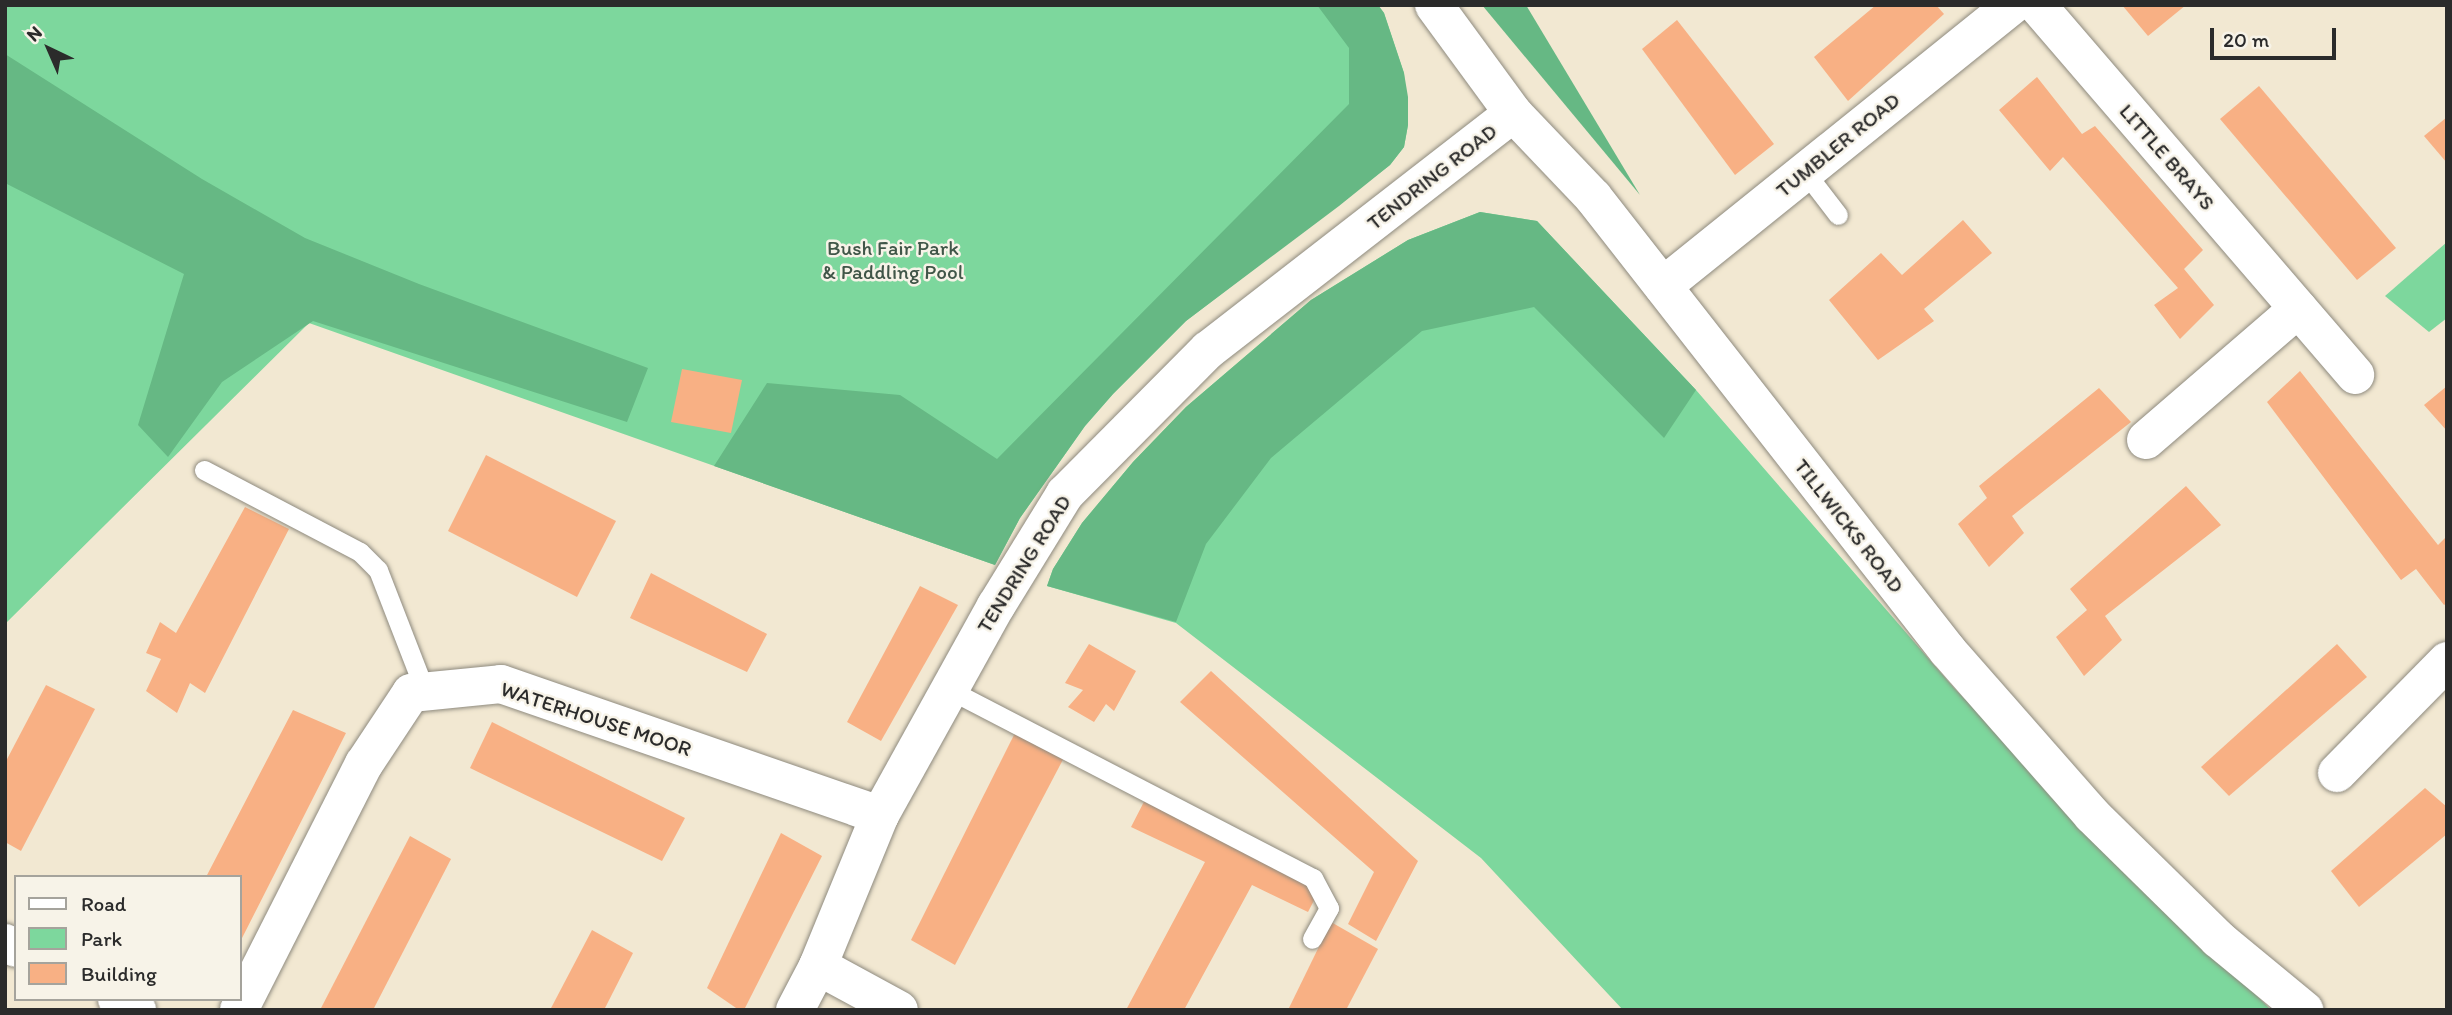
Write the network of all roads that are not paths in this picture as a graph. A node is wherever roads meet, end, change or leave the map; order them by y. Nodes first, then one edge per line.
1 (1434, 5) edge
2 (2013, 5) edge
3 (2037, 5) edge
4 (1513, 113) junction
5 (1805, 172) junction
6 (1838, 215) dead end
7 (1663, 286) junction
8 (2298, 309) junction
9 (2354, 375) dead end
10 (2146, 440) dead end
11 (204, 470) dead end
12 (2447, 661) edge
13 (950, 690) junction
14 (425, 691) junction
15 (2337, 773) dead end
16 (880, 815) junction
17 (1312, 939) dead end
18 (818, 966) junction
19 (121, 1001) edge
20 (137, 1010) edge
21 (239, 1010) edge
22 (795, 1010) edge
23 (899, 1010) edge
24 (2304, 1010) edge

1 - 4 street, TILLWICKS ROAD
2 - 5 street, TUMBLER ROAD
3 - 8 street, LITTLE BRAYS
4 - 7 street, TILLWICKS ROAD
4 - 13 street, TENDRING ROAD
5 - 6 lane
5 - 7 street, TUMBLER ROAD
7 - 24 street, TILLWICKS ROAD
8 - 9 street, LITTLE BRAYS
8 - 10 street
11 - 14 lane
12 - 15 street
13 - 16 street, TENDRING ROAD
13 - 17 lane
14 - 16 street, WATERHOUSE MOOR
14 - 21 street
16 - 18 street, TENDRING ROAD
18 - 22 street, TENDRING ROAD
18 - 23 street
19 - 20 street

